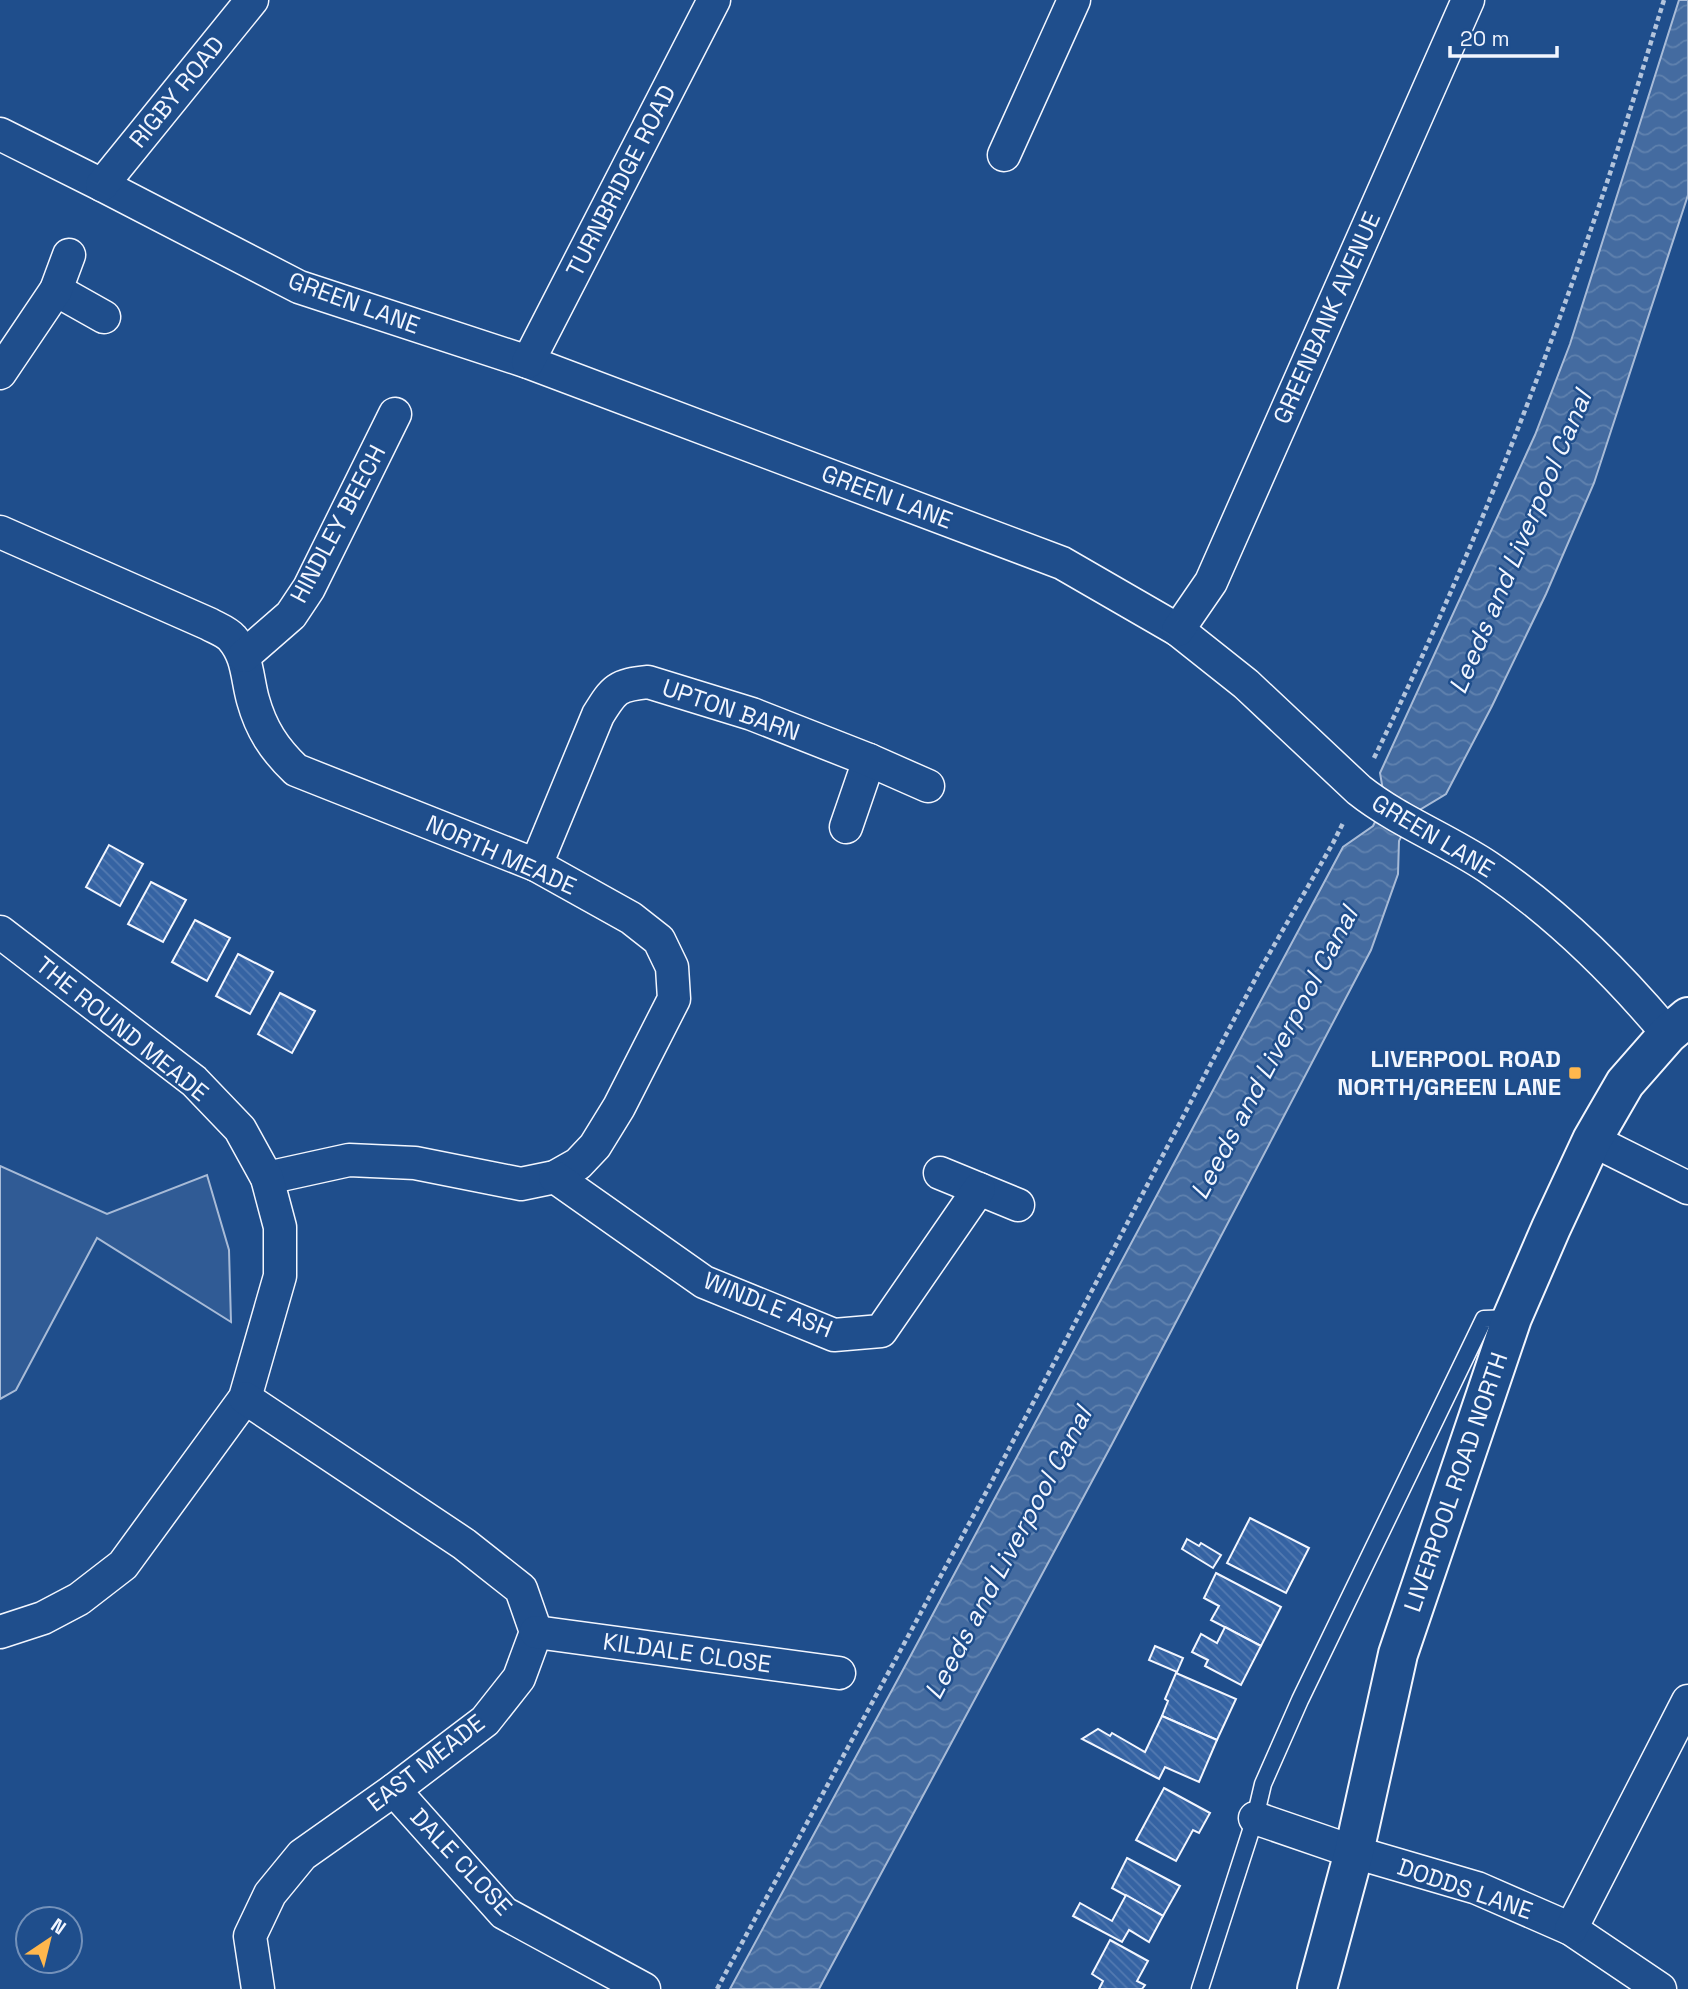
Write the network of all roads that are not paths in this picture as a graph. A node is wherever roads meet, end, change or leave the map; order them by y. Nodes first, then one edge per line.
1 (252, 0) edge
2 (714, 0) edge
3 (1074, 0) edge
4 (1468, 0) edge
5 (0, 134) edge
6 (1004, 155) dead end
7 (102, 185) junction
8 (69, 255) dead end
9 (56, 290) junction
10 (104, 317) dead end
11 (528, 362) junction
12 (0, 373) edge
13 (395, 414) dead end
14 (0, 532) edge
15 (1178, 630) junction
16 (244, 656) junction
17 (869, 760) junction
18 (928, 786) dead end
19 (846, 827) dead end
20 (536, 865) junction
21 (0, 932) edge
22 (1678, 1026) edge
23 (1592, 1140) junction
24 (940, 1173) dead end
25 (555, 1177) junction
26 (267, 1178) junction
27 (1688, 1188) edge
28 (979, 1189) junction
29 (1018, 1205) dead end
30 (1512, 1318) junction
31 (245, 1398) junction
32 (0, 1632) edge
33 (536, 1632) junction
34 (839, 1673) dead end
35 (1688, 1701) edge
36 (394, 1790) junction
37 (1255, 1818) junction
38 (1354, 1852) junction
39 (1571, 1929) junction
40 (258, 1989) edge
41 (644, 1989) edge
42 (1200, 1989) edge
43 (1317, 1989) edge
44 (1660, 1989) edge

1 - 7 street, RIGBY ROAD
2 - 11 street, TURNBRIDGE ROAD
3 - 6 street
4 - 15 street, GREENBANK AVENUE
5 - 7 street, GREEN LANE
7 - 11 street, GREEN LANE
8 - 9 street
9 - 10 street
9 - 12 street
11 - 15 street, GREEN LANE
13 - 16 street, HINDLEY BEECH
14 - 16 street, NORTH MEADE
15 - 22 street, GREEN LANE
16 - 20 street, NORTH MEADE
17 - 18 street, UPTON BARN
17 - 19 street
17 - 20 street, UPTON BARN
20 - 25 street, NORTH MEADE
21 - 26 street, THE ROUND MEADE
22 - 23 main road, LIVERPOOL ROAD NORTH
23 - 27 street
23 - 30 main road, LIVERPOOL ROAD NORTH
24 - 28 street
25 - 26 street, NORTH MEADE
25 - 28 street, WINDLE ASH
26 - 31 street, THE ROUND MEADE
28 - 29 street
30 - 37 lane
30 - 38 main road, LIVERPOOL ROAD NORTH
31 - 32 street, THE ROUND MEADE
31 - 33 street
33 - 34 street, KILDALE CLOSE
33 - 36 street, EAST MEADE
35 - 39 street
36 - 40 street, EAST MEADE
36 - 41 street, DALE CLOSE
37 - 38 street, DODDS LANE
37 - 42 lane
38 - 39 street, DODDS LANE
38 - 43 main road, LIVERPOOL ROAD NORTH
39 - 44 street, DODDS LANE

